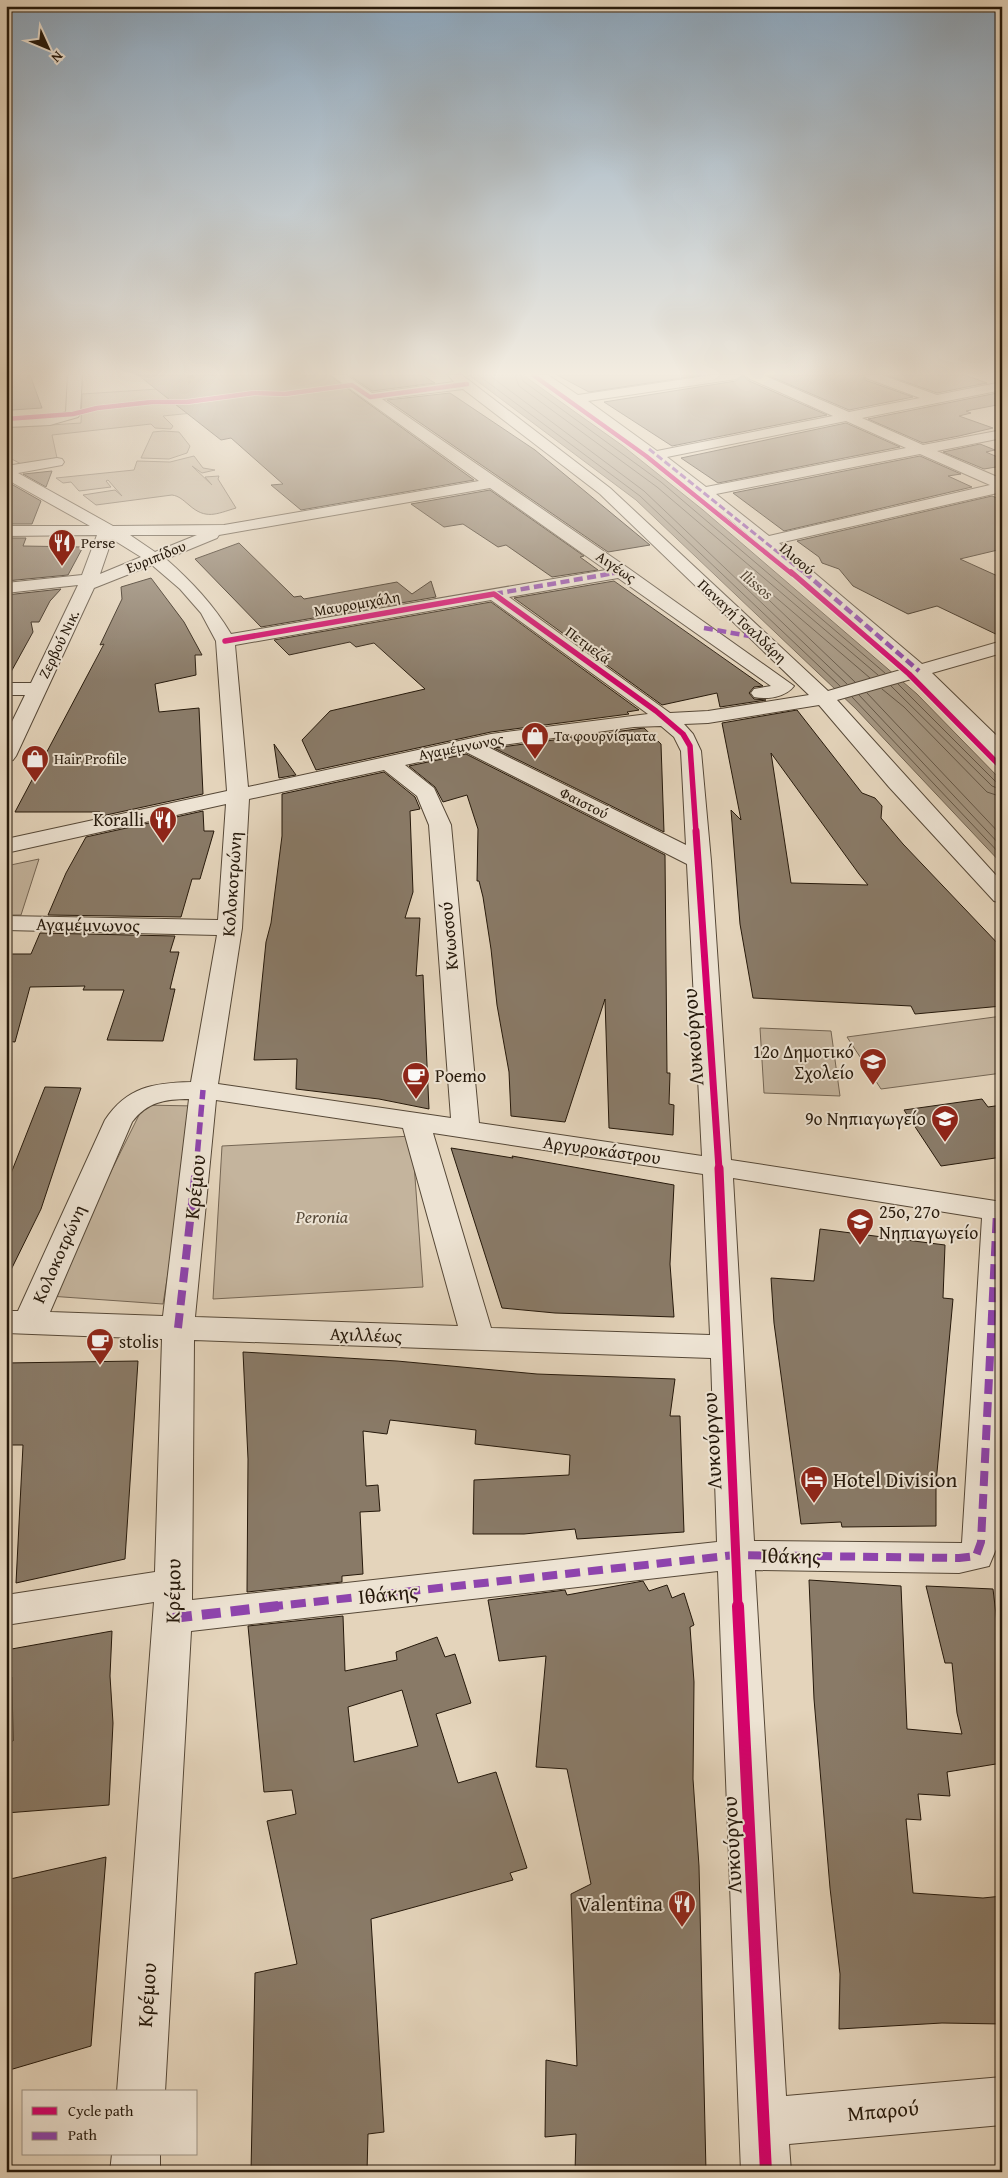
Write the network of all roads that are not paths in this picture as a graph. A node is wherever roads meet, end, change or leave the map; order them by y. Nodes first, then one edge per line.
1 (13, 477) edge
2 (483, 477) edge
3 (586, 477) edge
4 (684, 477) edge
5 (784, 477) edge
6 (982, 477) edge
7 (492, 483) junction
8 (1002, 486) edge
9 (704, 492) junction
10 (107, 530) junction
11 (224, 530) junction
12 (6, 531) edge
13 (767, 541) junction
14 (155, 558) junction
15 (622, 572) junction
16 (88, 582) junction
17 (6, 588) edge
18 (494, 594) junction
19 (225, 641) junction
20 (1002, 647) edge
21 (911, 674) junction
22 (6, 689) edge
23 (38, 689) junction
24 (831, 697) junction
25 (660, 715) junction
26 (469, 744) junction
27 (1002, 753) edge
28 (6, 756) edge
29 (388, 762) junction
30 (238, 794) junction
31 (6, 846) edge
32 (700, 861) junction
33 (1002, 896) edge
34 (6, 923) edge
35 (230, 928) junction
36 (203, 1090) junction
37 (414, 1121) junction
38 (466, 1130) junction
39 (718, 1167) junction
40 (999, 1212) edge
41 (18, 1322) edge
42 (178, 1328) junction
43 (478, 1339) junction
44 (725, 1347) junction
45 (735, 1555) junction
46 (173, 1601) junction
47 (6, 1610) edge
48 (141, 2090) edge
49 (1002, 2101) edge
50 (763, 2122) junction
51 (136, 2156) edge
52 (135, 2172) edge
53 (766, 2172) edge

1 - 10 street, Κολοκοτρώνη
2 - 7 street, Αιγέως
3 - 24 street, Παναγή Τσαλδάρη
4 - 9 street, Ιλισού
5 - 9 street
6 - 8 street
7 - 11 street, Ευριπίδου
7 - 15 street, Αιγέως
8 - 13 street
9 - 13 street, Ιλισού
10 - 11 street, Ευριπίδου
10 - 12 street, Ευριπίδου
10 - 14 street, Κολοκοτρώνη
10 - 16 street, Ζερβού Νικ.
11 - 14 street, Ευριπίδου
13 - 21 street, Ιλισού
14 - 16 street, Ευριπίδου
14 - 19 street, Κολοκοτρώνη
15 - 18 street, Μαυρομιχάλη
15 - 25 street, Αιγέως
16 - 17 street, Ευριπίδου
16 - 23 street, Ζερβού Νικ.
18 - 19 street, Μαυρομιχάλη
18 - 25 street, Πετμεζά
19 - 30 street, Κολοκοτρώνη
20 - 21 street, Αγαμέμνωνος
21 - 24 street, Αγαμέμνωνος
21 - 27 street, Ιλισού
22 - 23 street
23 - 28 street, Ζερβού Νικ.
24 - 25 street, Αγαμέμνωνος
24 - 33 street, Παναγή Τσαλδάρη
25 - 26 street, Αγαμέμνωνος
25 - 32 street, Λυκούργου
26 - 29 street, Αγαμέμνωνος
26 - 32 street, Φαιστού
29 - 30 street, Αγαμέμνωνος
29 - 38 street, Κνωσσού
30 - 31 street, Αγαμέμνωνος
30 - 35 street, Κολοκοτρώνη
32 - 39 street, Λυκούργου
34 - 35 street, Αγαμέμνωνος
35 - 36 street, Κολοκοτρώνη
36 - 37 street, Αργυροκάστρου
36 - 41 street, Κολοκοτρώνη
36 - 42 street, Κρέμου
37 - 38 street, Αργυροκάστρου
37 - 43 street
38 - 39 street, Αργυροκάστρου
39 - 40 street, Αργυροκάστρου
39 - 44 street, Λυκούργου
40 - 45 street, Ιθάκης
41 - 42 street, Αχιλλέως
42 - 43 street, Αχιλλέως
42 - 46 street, Κρέμου
43 - 44 street, Αχιλλέως
44 - 45 street, Λυκούργου
45 - 46 street, Ιθάκης
45 - 50 street, Λυκούργου
46 - 47 street, Ιθάκης
46 - 48 street, Κρέμου
49 - 50 street, Μπαρού
50 - 53 street, Λυκούργου
51 - 52 street

